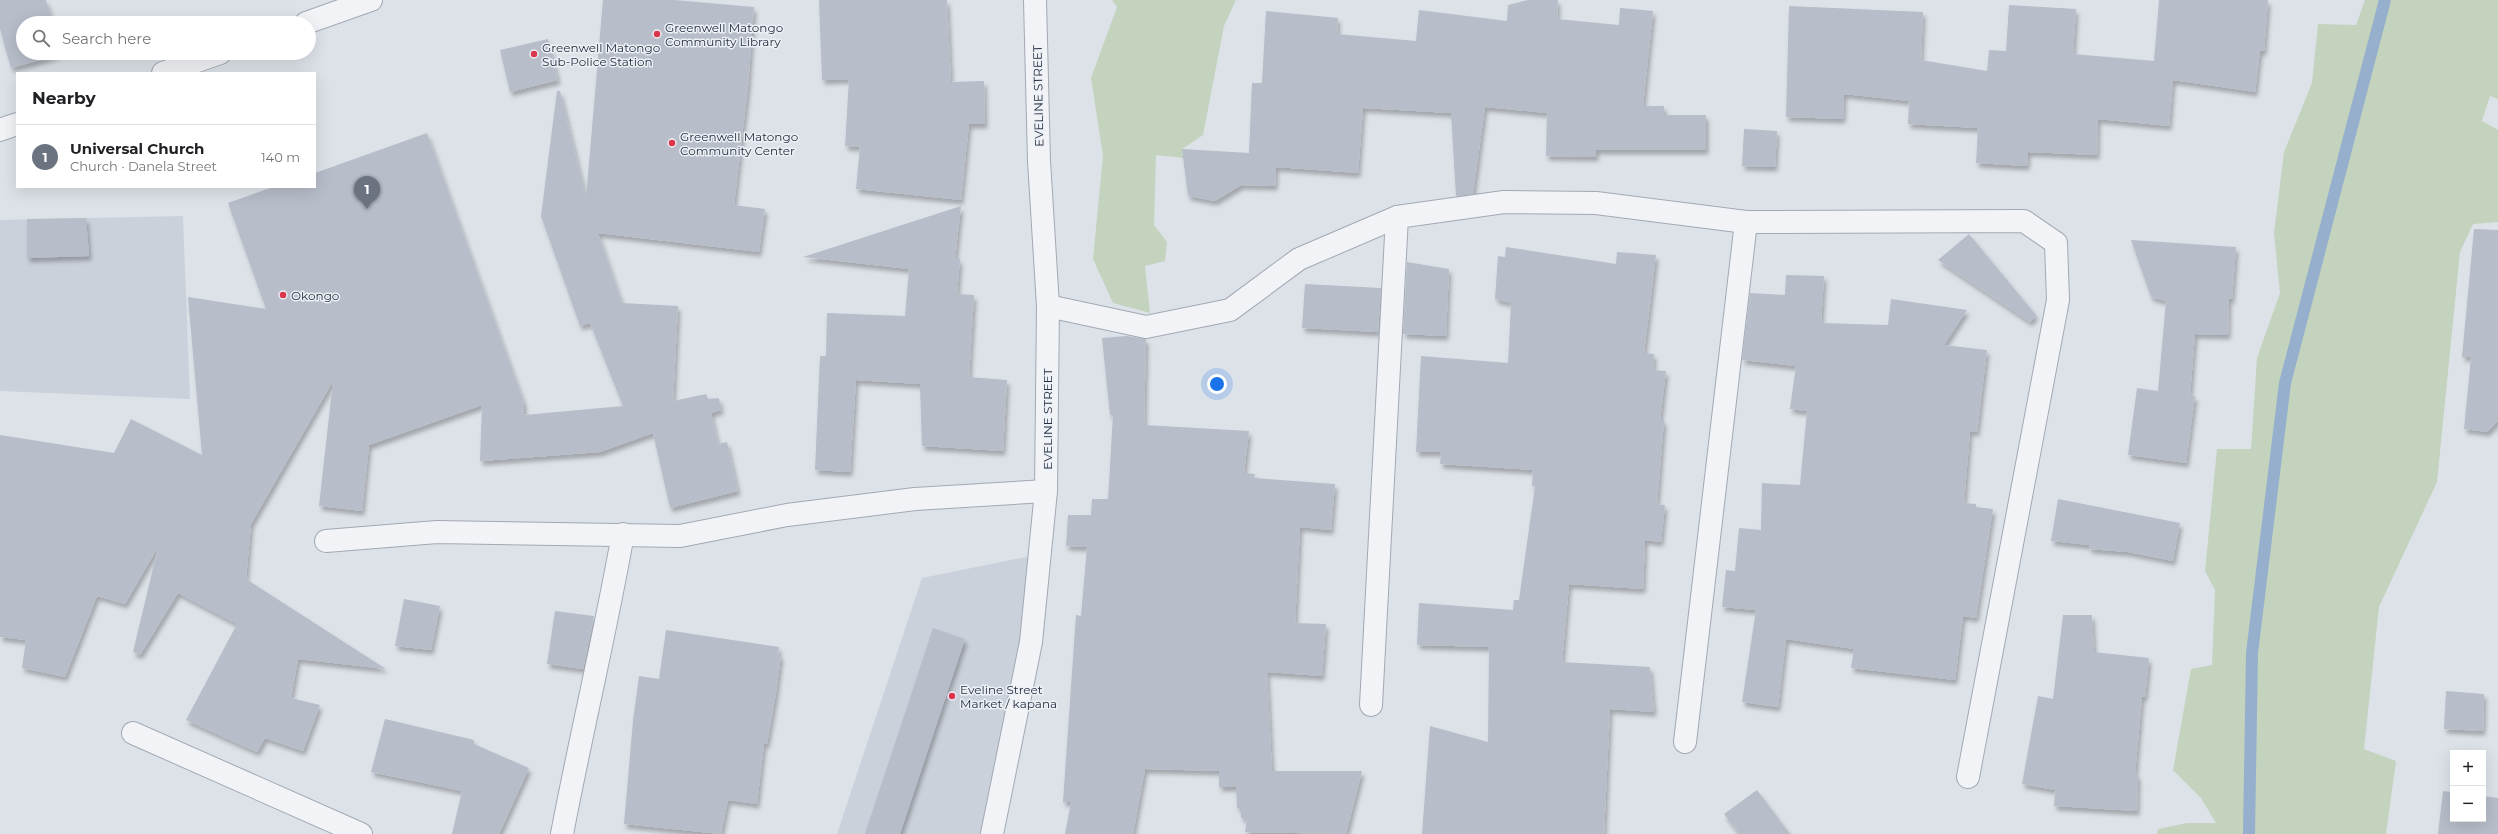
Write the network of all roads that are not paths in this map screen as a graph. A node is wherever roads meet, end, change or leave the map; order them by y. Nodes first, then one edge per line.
1 (372, 0) edge
2 (1035, 0) edge
3 (316, 20) edge
4 (200, 60) edge
5 (166, 72) edge
6 (16, 124) edge
7 (0, 130) edge
8 (1397, 217) junction
9 (1746, 222) junction
10 (1048, 306) junction
11 (1046, 491) junction
12 (623, 534) junction
13 (326, 541) dead end
14 (1371, 705) dead end
15 (133, 733) dead end
16 (1685, 742) dead end
17 (1968, 777) dead end
18 (361, 834) edge
19 (562, 834) edge
20 (992, 834) edge

1 - 3 street
2 - 10 street, EVELINE STREET
4 - 5 street
6 - 7 street
8 - 9 street
8 - 10 street
8 - 14 street
9 - 16 street
9 - 17 street
10 - 11 street, EVELINE STREET
11 - 12 street
11 - 20 street, EVELINE STREET
12 - 13 street
12 - 19 street
15 - 18 street

